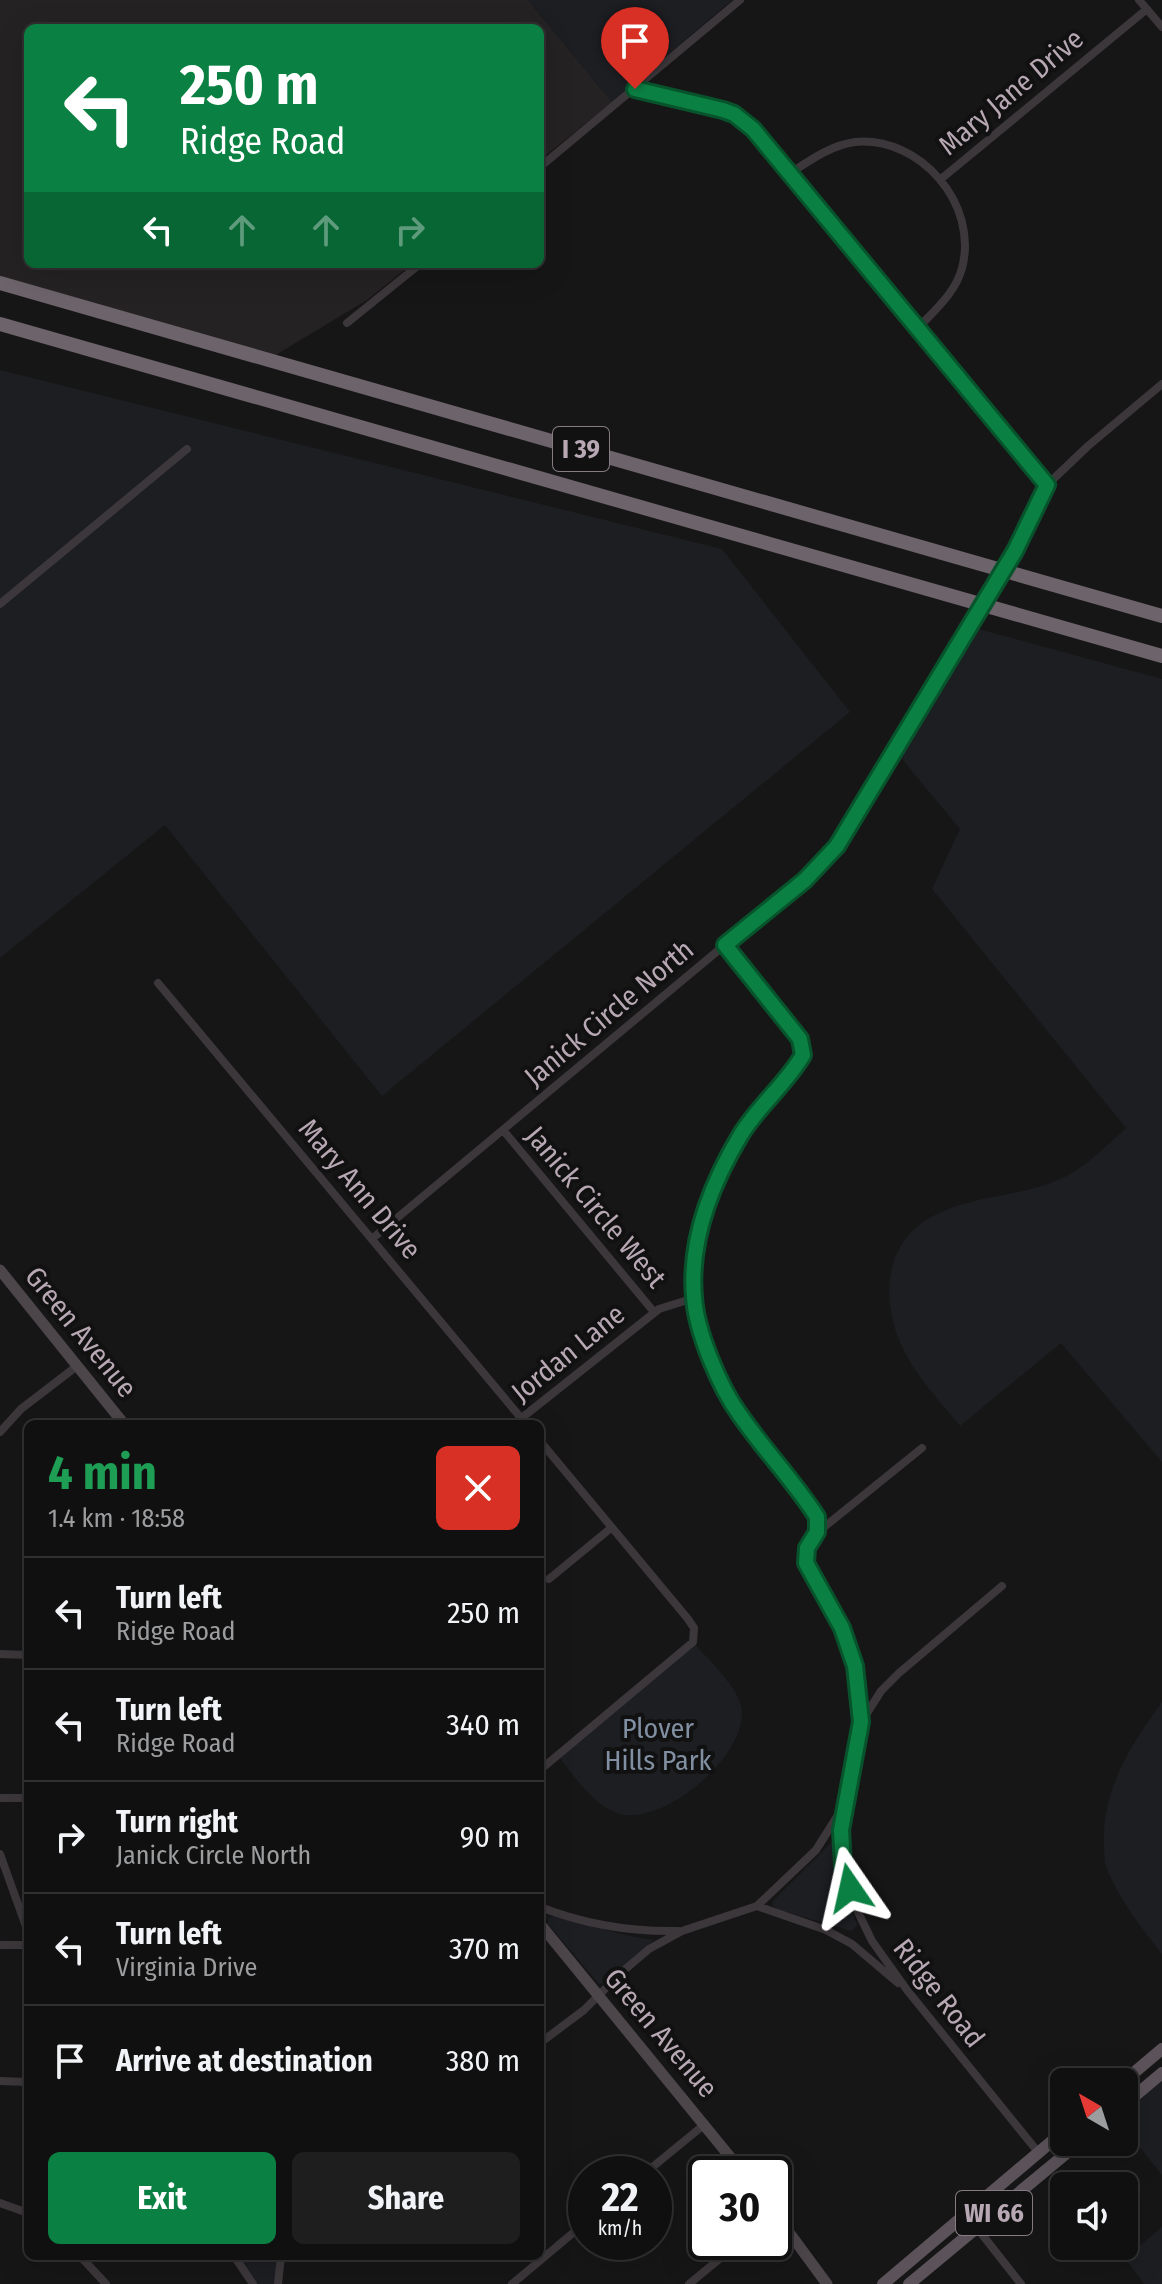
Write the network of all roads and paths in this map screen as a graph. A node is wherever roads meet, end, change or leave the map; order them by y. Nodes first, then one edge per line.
1 (740, 0) edge
2 (1139, 0) edge
3 (1147, 9) junction
4 (1162, 27) edge
5 (635, 89) junction
6 (544, 164) edge
7 (789, 174) junction
8 (941, 179) junction
9 (415, 268) edge
10 (0, 283) edge
11 (347, 323) dead end
12 (0, 324) edge
13 (919, 327) junction
14 (1162, 384) edge
15 (187, 449) dead end
16 (1047, 485) junction
17 (0, 604) edge
18 (1162, 616) edge
19 (1162, 656) edge
20 (725, 945) junction
21 (158, 983) dead end
22 (503, 1130) junction
23 (373, 1238) junction
24 (0, 1270) edge
25 (694, 1298) junction
26 (654, 1312) junction
27 (77, 1366) junction
28 (121, 1420) edge
29 (518, 1420) edge
30 (522, 1420) edge
31 (0, 1432) edge
32 (544, 1446) edge
33 (922, 1448) dead end
34 (611, 1528) junction
35 (817, 1532) junction
36 (549, 1579) dead end
37 (1002, 1586) dead end
38 (0, 1654) edge
39 (24, 1655) edge
40 (861, 1722) junction
41 (544, 1767) edge
42 (0, 1798) edge
43 (24, 1798) edge
44 (847, 1800) junction
45 (0, 1854) edge
46 (757, 1906) junction
47 (544, 1908) edge
48 (24, 1921) edge
49 (544, 1929) edge
50 (682, 1931) junction
51 (0, 1945) edge
52 (24, 1945) edge
53 (907, 1990) junction
54 (599, 1996) junction
55 (544, 2040) edge
56 (1162, 2049) edge
57 (1138, 2069) edge
58 (1162, 2073) edge
59 (0, 2081) edge
60 (24, 2082) edge
61 (1138, 2093) edge
62 (705, 2124) junction
63 (1050, 2142) edge
64 (1038, 2152) junction
65 (666, 2156) edge
66 (730, 2156) edge
67 (1063, 2156) edge
68 (0, 2203) edge
69 (24, 2212) edge
70 (977, 2228) junction
71 (568, 2237) edge
72 (792, 2237) edge
73 (544, 2257) edge
74 (84, 2260) edge
75 (237, 2260) edge
76 (281, 2260) edge
77 (541, 2260) edge
78 (718, 2260) edge
79 (106, 2284) edge
80 (253, 2284) edge
81 (278, 2284) edge
82 (512, 2284) edge
83 (689, 2284) edge
84 (827, 2284) edge
85 (883, 2284) edge
86 (909, 2284) edge
87 (1021, 2284) edge

1 - 5 street
2 - 3 street
3 - 4 street
3 - 8 street, Mary Jane Drive
5 - 6 street
5 - 7 street
7 - 8 street
7 - 13 street
8 - 13 street
9 - 11 street
10 - 18 highway, I 39
12 - 19 highway, I 39
13 - 16 street
14 - 16 street, Janick Circle North
15 - 17 street
16 - 20 street, Janick Circle North, bridge
20 - 22 street, Janick Circle North
20 - 25 street
21 - 23 street, Mary Ann Drive
22 - 23 street, Janick Circle North
22 - 26 street, Janick Circle West
23 - 29 street, Mary Ann Drive
24 - 27 street, Green Avenue
25 - 26 street, Jordan Lane
25 - 35 street
26 - 30 street, Jordan Lane
27 - 28 street, Green Avenue
27 - 31 street
32 - 34 street
33 - 35 street
34 - 36 street
34 - 41 street
35 - 40 street, Ridge Road
37 - 40 street
38 - 39 street
40 - 44 street, Ridge Road
42 - 43 street
44 - 46 street
44 - 53 street, Ridge Road
45 - 48 street
46 - 50 street
46 - 53 street
47 - 50 street
49 - 54 street, Green Avenue
50 - 54 street
51 - 52 street
53 - 64 street, Ridge Road
54 - 55 street
54 - 62 street, Green Avenue
56 - 57 main road
58 - 61 main road
59 - 60 street
62 - 65 street
62 - 66 street, Green Avenue
63 - 64 main road, WI 66
64 - 85 main road, WI 66
67 - 70 main road, WI 66
68 - 69 street
70 - 86 main road, WI 66
70 - 87 street
71 - 73 street
72 - 84 street
74 - 79 street
75 - 80 street
76 - 81 street
77 - 82 street
78 - 83 street

